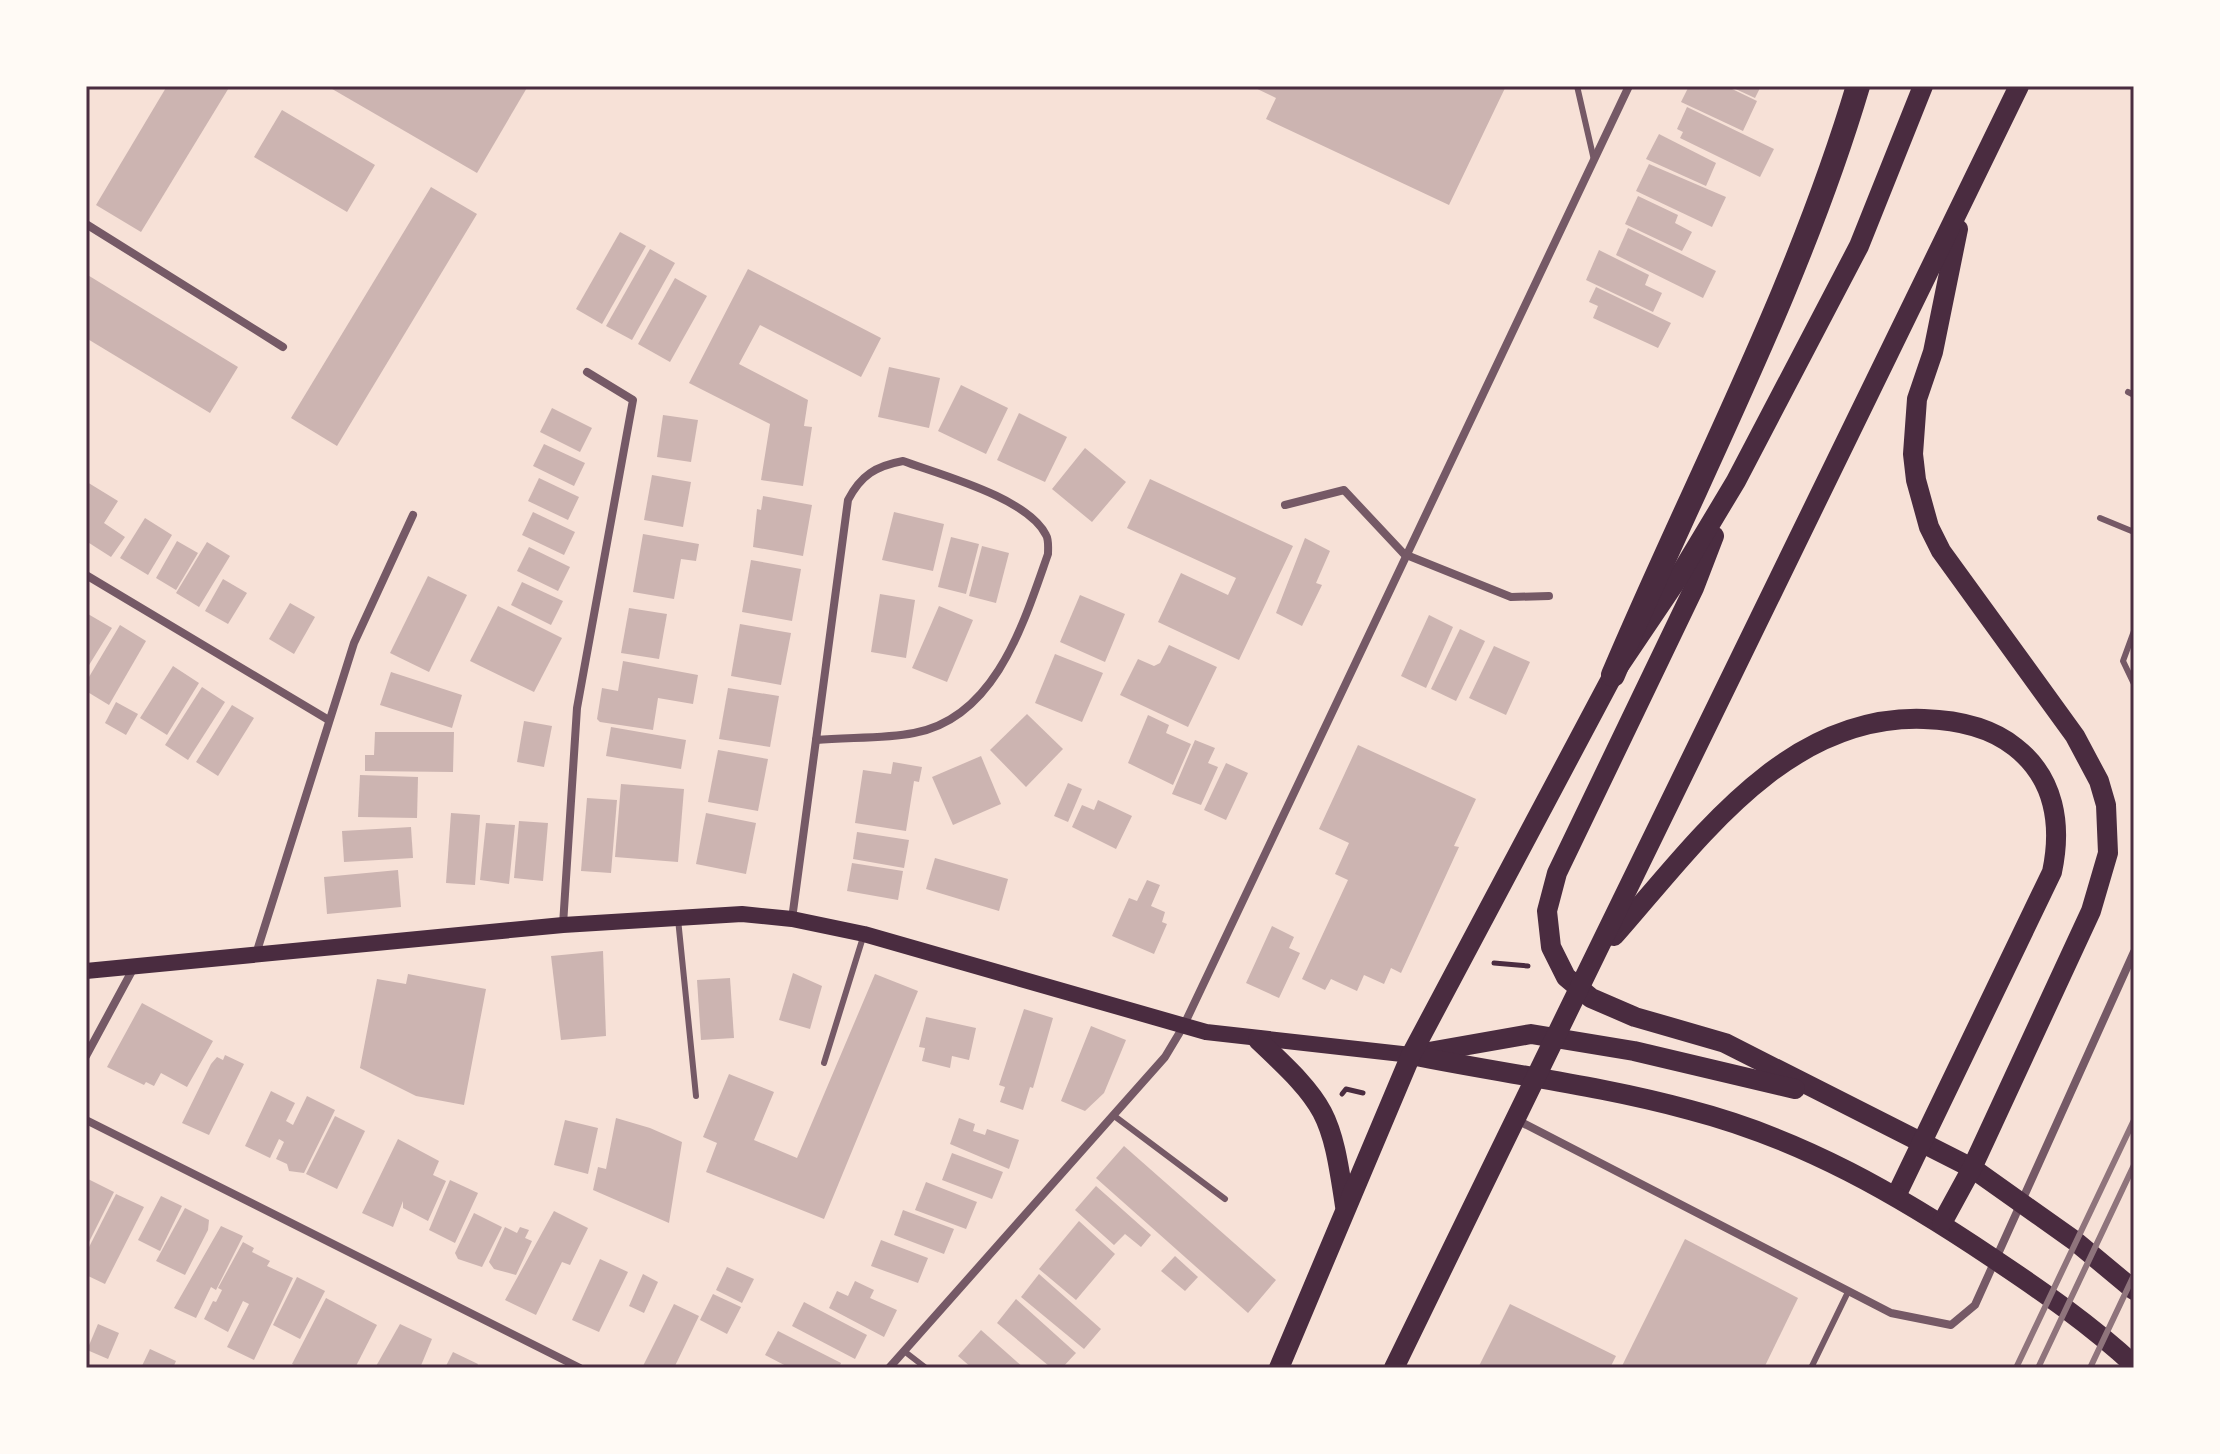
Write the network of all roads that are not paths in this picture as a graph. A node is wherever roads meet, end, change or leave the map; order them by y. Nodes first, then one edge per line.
1 (1577, 86) edge
2 (1629, 86) edge
3 (1858, 86) edge
4 (1923, 86) edge
5 (2019, 86) edge
6 (1594, 161) junction
7 (1964, 198) junction
8 (86, 224) edge
9 (283, 347) dead end
10 (587, 372) dead end
11 (1736, 481) junction
12 (1285, 505) dead end
13 (413, 515) dead end
14 (2100, 518) dead end
15 (2134, 532) edge
16 (1404, 554) junction
17 (86, 575) edge
18 (1549, 596) dead end
19 (2134, 631) edge
20 (1613, 675) junction
21 (2134, 684) edge
22 (327, 719) junction
23 (816, 740) junction
24 (678, 915) junction
25 (792, 919) junction
26 (563, 925) junction
27 (864, 934) junction
28 (2134, 952) edge
29 (1598, 954) junction
30 (256, 955) junction
31 (133, 969) junction
32 (86, 971) edge
33 (1183, 1027) junction
34 (1258, 1040) junction
35 (1411, 1055) junction
36 (86, 1056) edge
37 (824, 1063) dead end
38 (1821, 1094) junction
39 (696, 1096) dead end
40 (1113, 1115) junction
41 (1516, 1119) junction
42 (86, 1120) edge
43 (1923, 1142) junction
44 (1972, 1168) junction
45 (1897, 1194) junction
46 (1225, 1199) dead end
47 (1345, 1206) junction
48 (1942, 1223) junction
49 (2134, 1290) edge
50 (1848, 1292) junction
51 (904, 1351) junction
52 (2134, 1365) edge
53 (580, 1368) edge
54 (889, 1368) edge
55 (926, 1368) edge
56 (1279, 1368) edge
57 (1394, 1368) edge
58 (1811, 1368) edge

1 - 6 lane
2 - 6 street
3 - 20 highway
4 - 11 main road
5 - 7 main road
6 - 16 street
7 - 29 main road
7 - 44 main road
8 - 9 street
10 - 26 street
11 - 20 main road
11 - 38 main road
12 - 16 street
13 - 22 street
14 - 15 lane
16 - 18 street
16 - 33 street
17 - 22 street
19 - 21 lane
20 - 35 main road
22 - 30 street
23 - 23 street
23 - 25 street
24 - 25 main road
24 - 26 main road
24 - 39 lane
25 - 27 main road
26 - 30 main road
27 - 33 main road
27 - 37 lane
28 - 50 street
29 - 41 main road
29 - 43 main road
30 - 31 main road
31 - 32 main road
31 - 36 street
33 - 34 main road
33 - 40 street
34 - 35 main road
34 - 47 main road
35 - 38 main road
35 - 45 main road
35 - 47 main road
38 - 43 main road
40 - 46 lane
40 - 51 street
41 - 50 street
41 - 57 main road
42 - 53 street
43 - 44 main road
43 - 45 main road
44 - 48 main road
44 - 49 main road
45 - 48 main road
47 - 56 main road
48 - 52 main road
50 - 58 lane
51 - 54 street
51 - 55 lane

